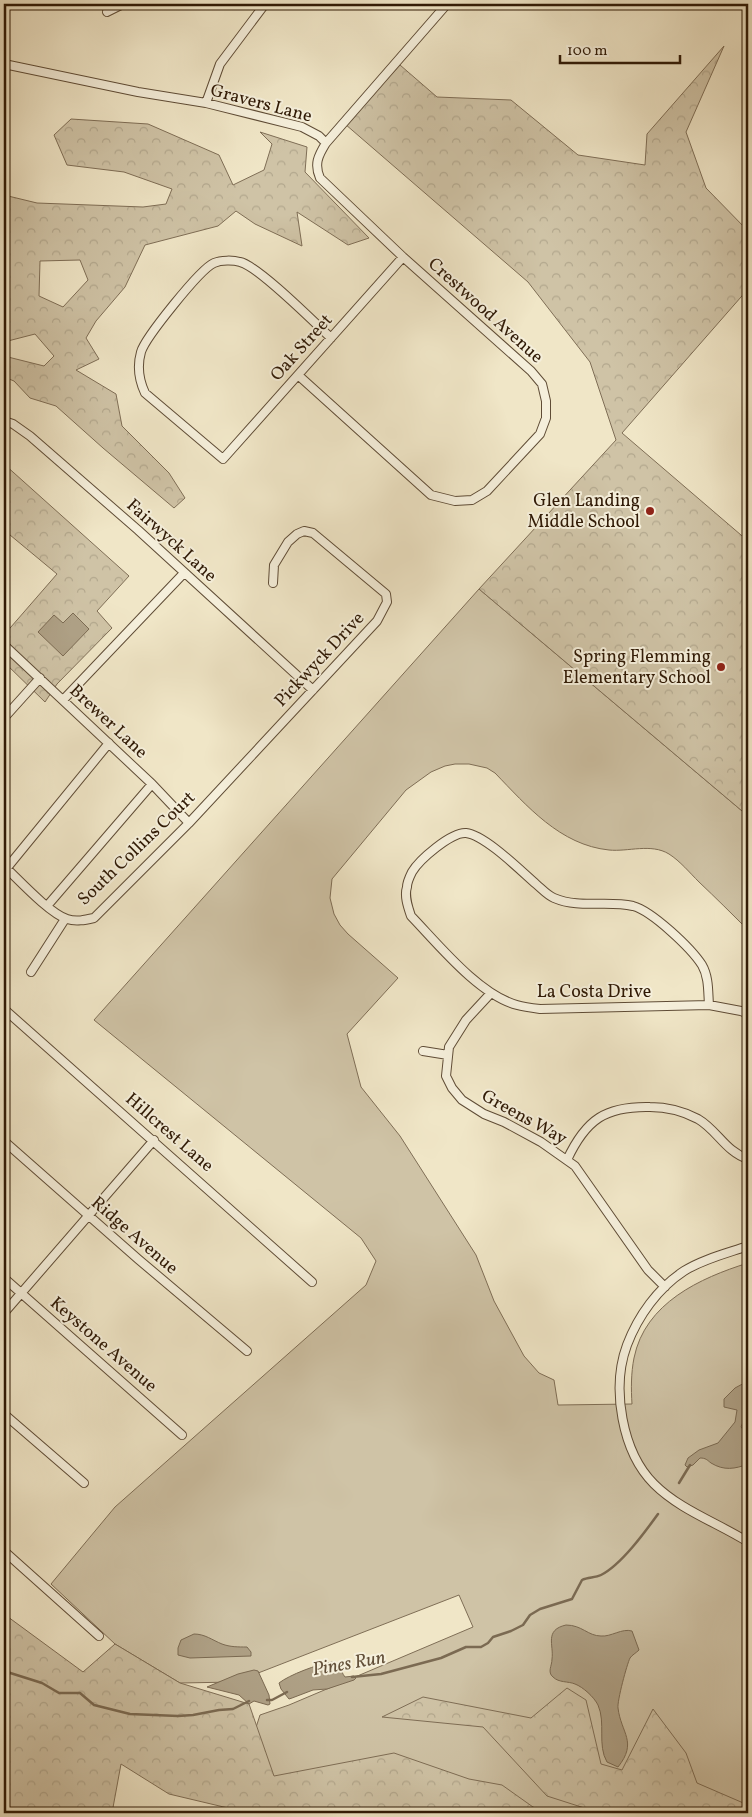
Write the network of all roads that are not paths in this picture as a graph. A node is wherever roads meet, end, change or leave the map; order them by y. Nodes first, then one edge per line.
1 (123, 4) edge
2 (264, 4) edge
3 (447, 4) edge
4 (107, 12) dead end
5 (4, 64) edge
6 (206, 103) junction
7 (326, 144) junction
8 (403, 257) junction
9 (331, 338) junction
10 (298, 375) junction
11 (4, 421) edge
12 (184, 573) junction
13 (273, 583) dead end
14 (4, 645) edge
15 (40, 678) junction
16 (313, 690) junction
17 (63, 700) junction
18 (4, 718) edge
19 (267, 739) joint
20 (109, 743) junction
21 (152, 784) junction
22 (189, 823) junction
23 (5, 868) edge
24 (47, 906) junction
25 (65, 919) junction
26 (31, 972) dead end
27 (491, 993) junction
28 (709, 1005) junction
29 (4, 1009) edge
30 (748, 1014) edge
31 (423, 1050) dead end
32 (448, 1055) junction
33 (154, 1140) junction
34 (4, 1142) edge
35 (748, 1159) edge
36 (567, 1160) junction
37 (89, 1216) junction
38 (748, 1246) edge
39 (4, 1278) edge
40 (312, 1282) dead end
41 (665, 1287) junction
42 (21, 1293) junction
43 (4, 1313) edge
44 (247, 1351) dead end
45 (4, 1414) edge
46 (182, 1435) dead end
47 (84, 1483) dead end
48 (748, 1542) edge
49 (4, 1551) edge
50 (99, 1636) dead end

1 - 4 street
2 - 6 street
3 - 7 street, Gravers Lane
5 - 6 street, Gravers Lane
6 - 7 street, Gravers Lane
7 - 8 street, Crestwood Avenue
8 - 9 street, Oak Street
8 - 10 street, Crestwood Avenue
9 - 10 street, Oak Street
9 - 10 street, Oak Street
11 - 12 street, Fairwyck Lane
12 - 16 street, Fairwyck Lane
12 - 17 street
13 - 16 street, Pickwyck Drive
14 - 15 street, Brewer Lane
15 - 17 street, Brewer Lane
15 - 18 street
16 - 19 street, Pickwyck Drive
17 - 20 street, Brewer Lane
19 - 22 street, South Collins Court
20 - 21 street, Brewer Lane
20 - 23 street
21 - 22 street, Brewer Lane
21 - 24 street
22 - 25 street, South Collins Court
23 - 24 street
24 - 25 street
25 - 26 street, South Collins Court
27 - 28 street, La Costa Drive
27 - 28 street, La Costa Drive
27 - 32 street, Greens Way
28 - 30 street, La Costa Drive
29 - 33 street, Hillcrest Lane
31 - 32 street
32 - 36 street, Greens Way
33 - 37 street
33 - 40 street, Hillcrest Lane
34 - 37 street, Ridge Avenue
35 - 36 street
36 - 41 street, Greens Way
37 - 42 street
37 - 44 street, Ridge Avenue
38 - 41 street
39 - 42 street, Keystone Avenue
41 - 48 street
42 - 43 street
42 - 46 street, Keystone Avenue
45 - 47 street
49 - 50 street

